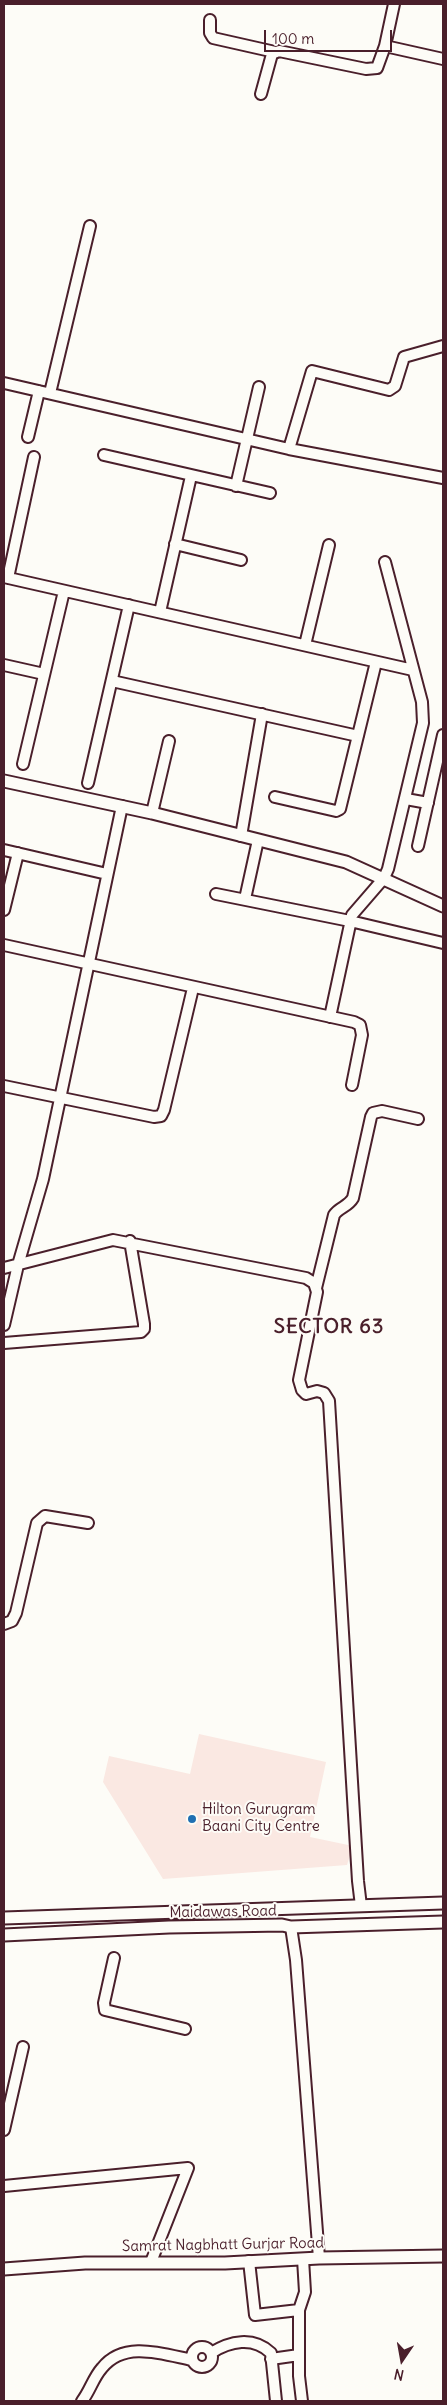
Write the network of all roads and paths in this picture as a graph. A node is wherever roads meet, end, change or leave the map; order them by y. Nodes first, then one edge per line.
1 (394, 4) edge
2 (210, 20) dead end
3 (385, 46) junction
4 (275, 52) junction
5 (443, 59) edge
6 (261, 94) dead end
7 (90, 226) dead end
8 (443, 346) edge
9 (4, 383) edge
10 (258, 388) dead end
11 (39, 391) junction
12 (50, 393) junction
13 (28, 437) dead end
14 (248, 438) junction
15 (289, 449) junction
16 (104, 455) dead end
17 (34, 457) dead end
18 (191, 476) junction
19 (443, 478) edge
20 (236, 486) junction
21 (270, 493) dead end
22 (176, 544) junction
23 (329, 545) dead end
24 (241, 560) dead end
25 (385, 562) dead end
26 (6, 577) edge
27 (64, 591) junction
28 (129, 606) junction
29 (160, 612) junction
30 (304, 645) junction
31 (376, 662) junction
32 (4, 665) edge
33 (413, 670) junction
34 (44, 674) junction
35 (112, 680) junction
36 (262, 714) junction
37 (443, 735) edge
38 (358, 736) junction
39 (169, 741) dead end
40 (23, 764) dead end
41 (4, 780) edge
42 (88, 783) dead end
43 (275, 797) dead end
44 (406, 799) junction
45 (428, 803) junction
46 (122, 806) junction
47 (152, 813) junction
48 (241, 836) junction
49 (258, 840) junction
50 (418, 846) dead end
51 (4, 850) edge
52 (18, 853) junction
53 (107, 874) junction
54 (384, 878) junction
55 (216, 894) dead end
56 (245, 899) junction
57 (443, 906) edge
58 (4, 910) edge
59 (350, 921) junction
60 (443, 943) edge
61 (4, 945) edge
62 (89, 963) junction
63 (193, 988) junction
64 (330, 1017) junction
65 (352, 1085) dead end
66 (4, 1086) edge
67 (61, 1099) junction
68 (418, 1119) dead end
69 (130, 1241) junction
70 (18, 1265) junction
71 (4, 1268) edge
72 (316, 1288) junction
73 (4, 1325) edge
74 (4, 1343) edge
75 (88, 1523) dead end
76 (4, 1624) edge
77 (443, 1903) edge
78 (361, 1906) junction
79 (166, 1912) junction
80 (4, 1918) edge
81 (443, 1922) edge
82 (169, 1927) junction
83 (291, 1927) junction
84 (4, 1935) edge
85 (114, 1958) dead end
86 (185, 2029) dead end
87 (23, 2047) dead end
88 (4, 2130) edge
89 (4, 2186) edge
90 (443, 2256) edge
91 (303, 2258) junction
92 (319, 2258) junction
93 (151, 2262) junction
94 (250, 2262) junction
95 (4, 2269) edge
96 (299, 2310) junction
97 (211, 2353) junction
98 (299, 2355) junction
99 (271, 2359) junction
100 (192, 2360) junction
101 (82, 2401) edge
102 (276, 2401) edge
103 (302, 2401) edge

1 - 3 street
2 - 4 street
3 - 4 street
3 - 5 street
4 - 6 street
7 - 12 street
8 - 15 street
9 - 11 street
10 - 14 street
11 - 12 street
11 - 13 street
12 - 14 street
14 - 15 street
14 - 20 street
15 - 19 street
16 - 18 street
17 - 26 street
18 - 20 street
18 - 22 street
20 - 21 street
22 - 24 street
22 - 29 street
23 - 30 street
25 - 33 street
26 - 27 street
27 - 28 street
27 - 34 street
28 - 29 street
28 - 35 street
29 - 30 street
30 - 31 street
31 - 33 street
31 - 38 street
32 - 34 street
33 - 44 street
34 - 40 street
35 - 36 street
35 - 42 street
36 - 38 street
36 - 48 street
37 - 45 street
38 - 43 street
39 - 47 street
41 - 46 street
44 - 45 street
44 - 54 street
45 - 50 street
46 - 47 street
46 - 53 street
47 - 48 street
48 - 49 street
49 - 54 street
49 - 56 street
51 - 52 street
52 - 53 street
52 - 58 street
53 - 62 street
54 - 57 street
54 - 59 street
55 - 56 street
56 - 59 street
59 - 60 street
59 - 64 street
61 - 62 street
62 - 63 street
62 - 67 street
63 - 64 street
63 - 67 street
64 - 65 street
66 - 67 street
67 - 70 street
68 - 72 street
69 - 70 street
69 - 72 street
69 - 74 street
70 - 71 street
70 - 73 street
72 - 78 street
75 - 76 street
77 - 78 street, Maidawas Road
78 - 79 street, Maidawas Road
79 - 80 street, Maidawas Road
79 - 82 street
81 - 83 street, Maidawas Road
82 - 83 street, Maidawas Road
82 - 84 street, Maidawas Road
83 - 92 street
85 - 86 street
87 - 88 street
89 - 93 street
90 - 92 street, Samrat Nagbhatt Gurjar Road
91 - 92 street, Samrat Nagbhatt Gurjar Road
91 - 94 street, Samrat Nagbhatt Gurjar Road
91 - 96 street
93 - 94 street, Samrat Nagbhatt Gurjar Road
93 - 95 street, Samrat Nagbhatt Gurjar Road
94 - 96 street
96 - 98 street
97 - 99 street
97 - 100 street
97 - 100 street
98 - 99 street
98 - 103 street
99 - 102 street
100 - 101 street

